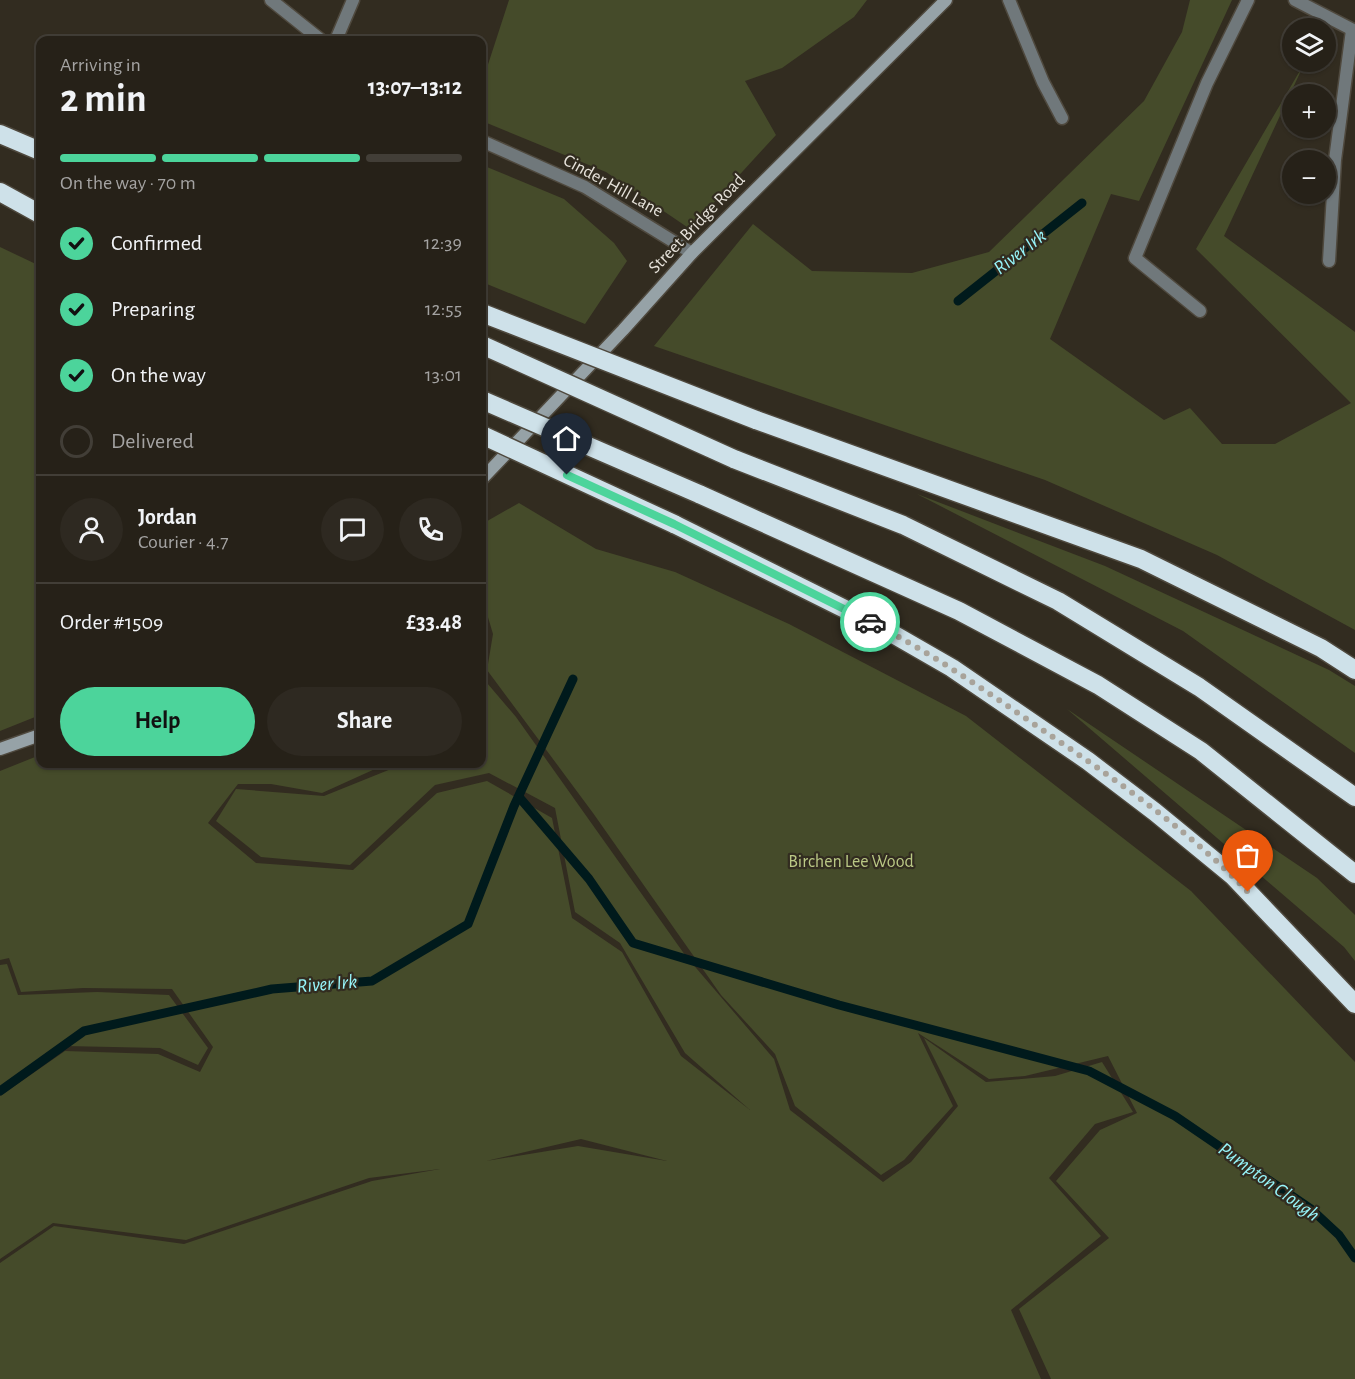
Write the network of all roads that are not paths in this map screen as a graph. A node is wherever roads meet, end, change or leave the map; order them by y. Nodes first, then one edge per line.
1 (271, 0) edge
2 (353, 0) edge
3 (946, 0) edge
4 (1009, 0) edge
5 (1248, 0) edge
6 (1295, 0) edge
7 (1354, 30) edge
8 (316, 36) edge
9 (338, 36) edge
10 (1062, 118) dead end
11 (0, 134) edge
12 (486, 143) edge
13 (36, 149) edge
14 (0, 190) edge
15 (36, 205) edge
16 (36, 212) edge
17 (692, 253) junction
18 (1329, 261) dead end
19 (1200, 311) dead end
20 (486, 315) edge
21 (486, 347) edge
22 (486, 402) edge
23 (486, 437) edge
24 (486, 475) edge
25 (1355, 670) edge
26 (36, 736) edge
27 (0, 749) edge
28 (1355, 797) edge
29 (1355, 874) edge
30 (1355, 1004) edge

1 - 8 street
2 - 9 street
3 - 17 main road, Street Bridge Road
4 - 10 street
5 - 19 street
6 - 7 street
7 - 18 street
11 - 13 highway
12 - 17 street, Cinder Hill Lane
14 - 15 highway
14 - 16 highway
17 - 24 main road, Street Bridge Road
20 - 25 highway, bridge
21 - 28 highway, bridge
22 - 29 highway, bridge
23 - 30 highway, bridge
26 - 27 main road

